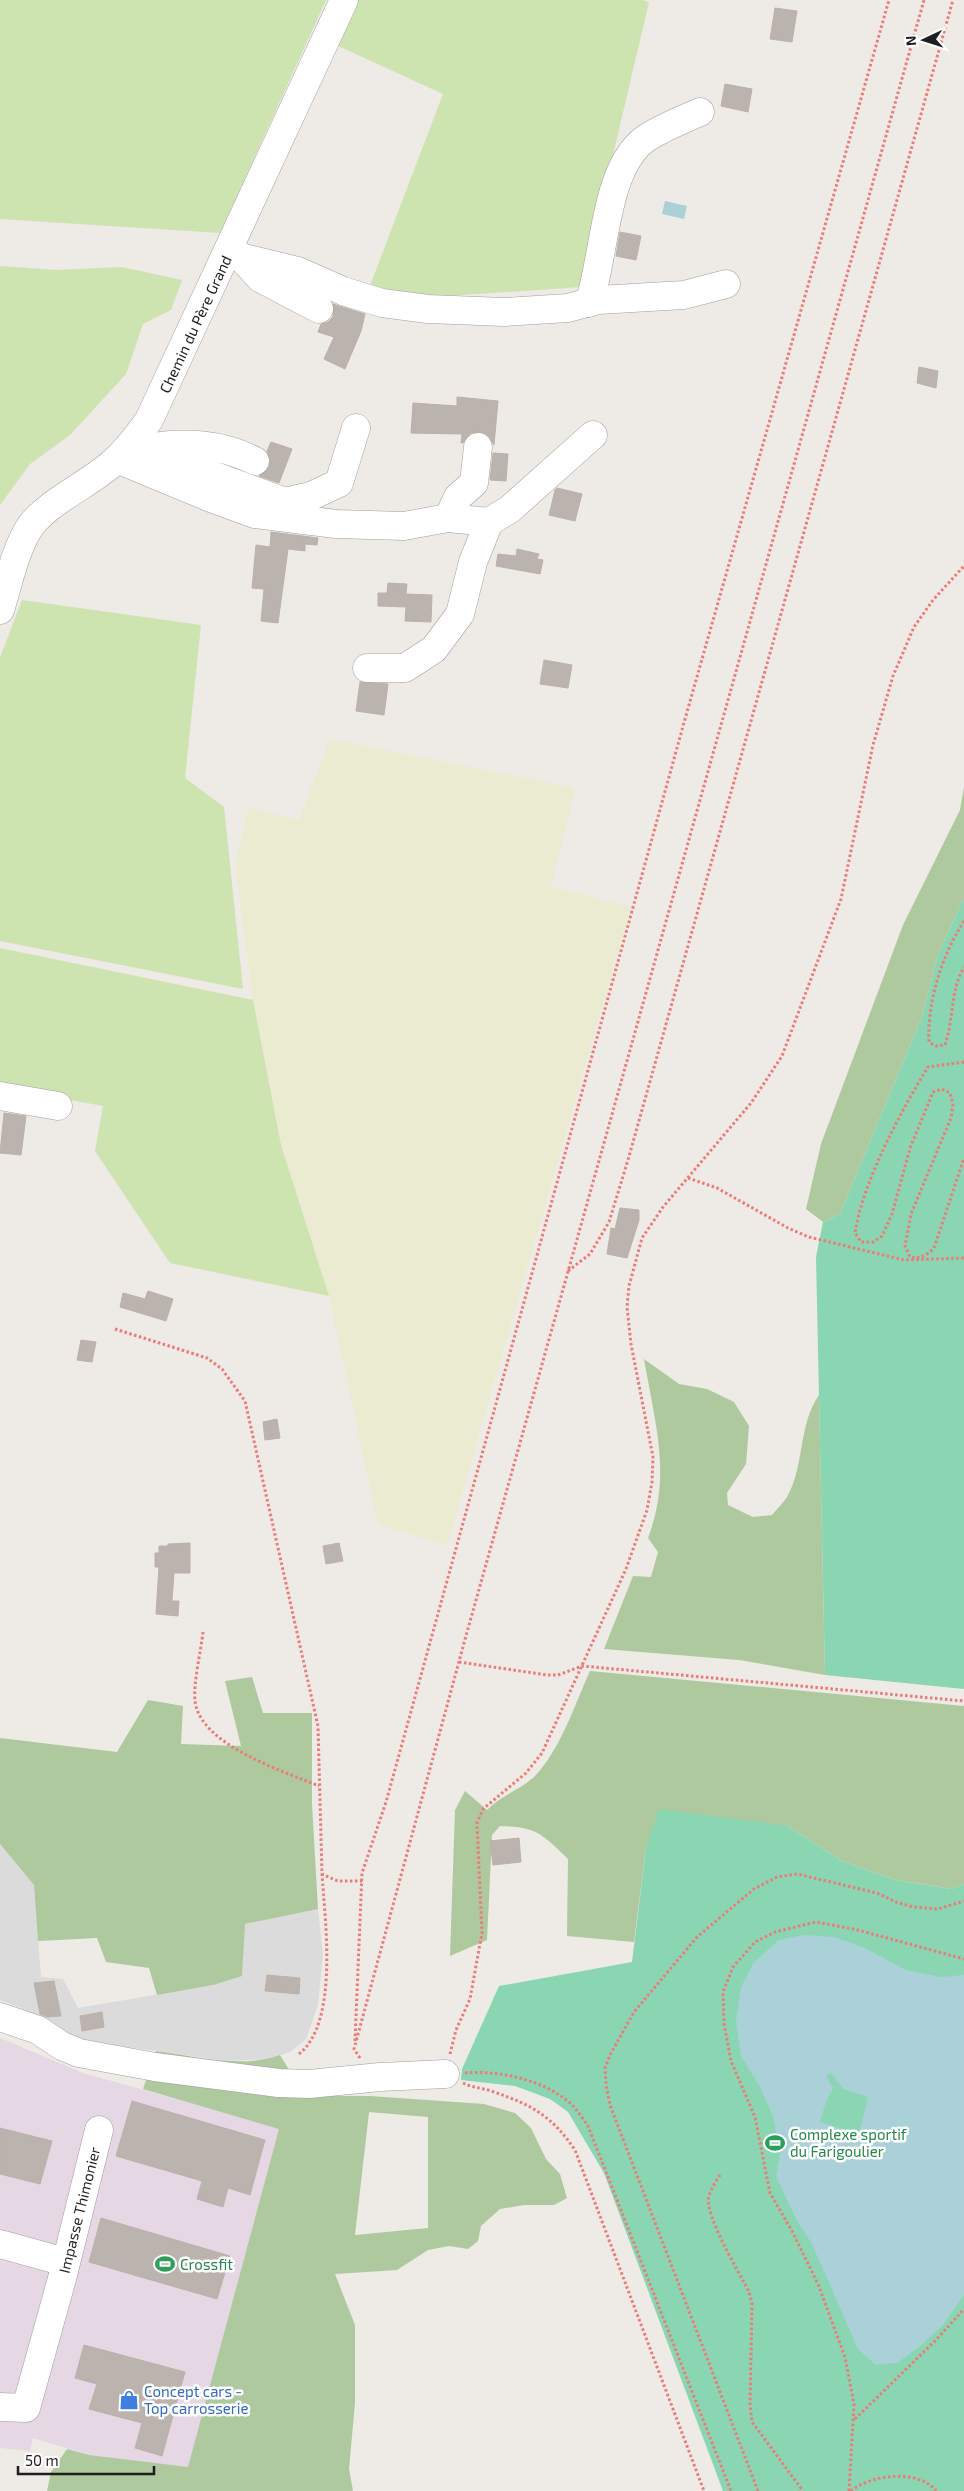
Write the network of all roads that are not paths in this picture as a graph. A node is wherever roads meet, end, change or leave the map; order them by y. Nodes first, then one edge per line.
1 (344, 0) edge
2 (700, 112) dead end
3 (234, 255) junction
4 (726, 284) dead end
5 (589, 303) junction
6 (319, 309) dead end
7 (356, 428) dead end
8 (592, 435) dead end
9 (478, 447) dead end
10 (131, 451) junction
11 (255, 461) dead end
12 (448, 518) junction
13 (489, 522) junction
14 (0, 610) edge
15 (368, 668) dead end
16 (0, 1096) edge
17 (58, 1106) dead end
18 (0, 2017) edge
19 (445, 2074) road end
20 (99, 2130) dead end
21 (0, 2244) edge
22 (65, 2262) junction
23 (0, 2407) edge

1 - 3 street, Chemin du Père Grand
2 - 5 street
3 - 5 street
3 - 6 street
3 - 10 street, Chemin du Père Grand
4 - 5 street
7 - 10 street
8 - 13 street
9 - 12 street
10 - 11 street
10 - 12 street
10 - 14 street, Chemin du Père Grand
12 - 13 street
13 - 15 street
16 - 17 street
18 - 19 street
20 - 22 street, Impasse Thimonier
21 - 22 street
22 - 23 street, Impasse Thimonier

